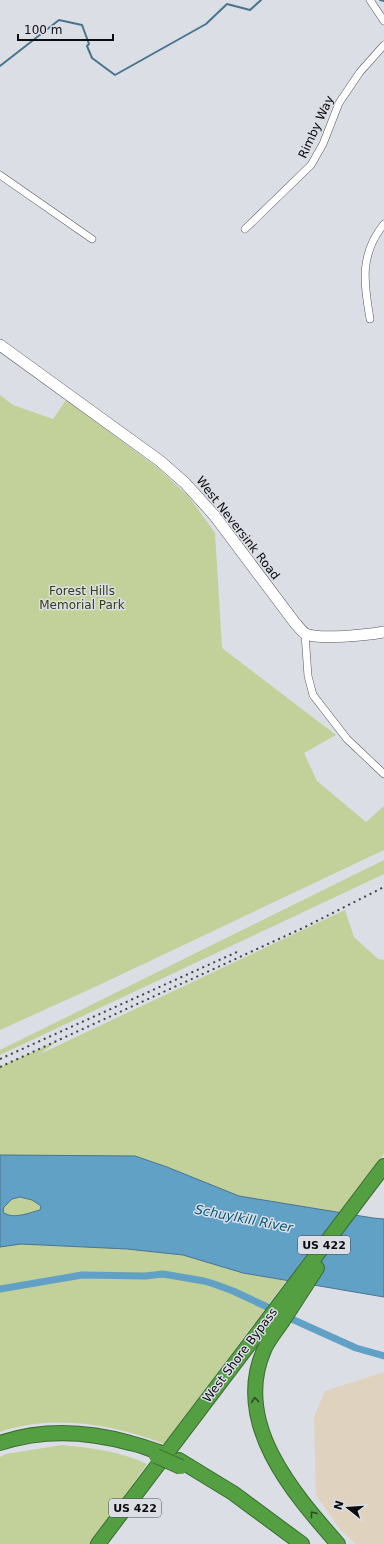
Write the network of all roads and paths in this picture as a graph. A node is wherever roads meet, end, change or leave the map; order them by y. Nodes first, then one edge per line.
1 (370, 0) edge
2 (384, 21) edge
3 (384, 45) edge
4 (0, 175) edge
5 (384, 224) edge
6 (245, 229) dead end
7 (92, 239) dead end
8 (370, 319) dead end
9 (0, 345) edge
10 (384, 632) edge
11 (305, 634) junction
12 (384, 774) edge
13 (382, 1173) edge
14 (275, 1320) junction
15 (0, 1443) edge
16 (0, 1448) edge
17 (158, 1454) junction
18 (180, 1464) junction
19 (101, 1542) edge
20 (289, 1544) edge
21 (302, 1544) edge
22 (338, 1544) edge

1 - 2 street
3 - 6 street, Rimby Way
4 - 7 street
5 - 8 street
9 - 11 street, West Neversink Road
10 - 11 street
11 - 12 street
13 - 14 highway, West Shore Bypass / US 422
13 - 14 highway, West Shore Bypass / US 422
14 - 19 highway, West Shore Bypass / US 422
22 -> 14 highway
15 - 17 highway
16 - 17 highway
17 - 18 highway, bridge
18 - 20 highway
18 - 21 highway

